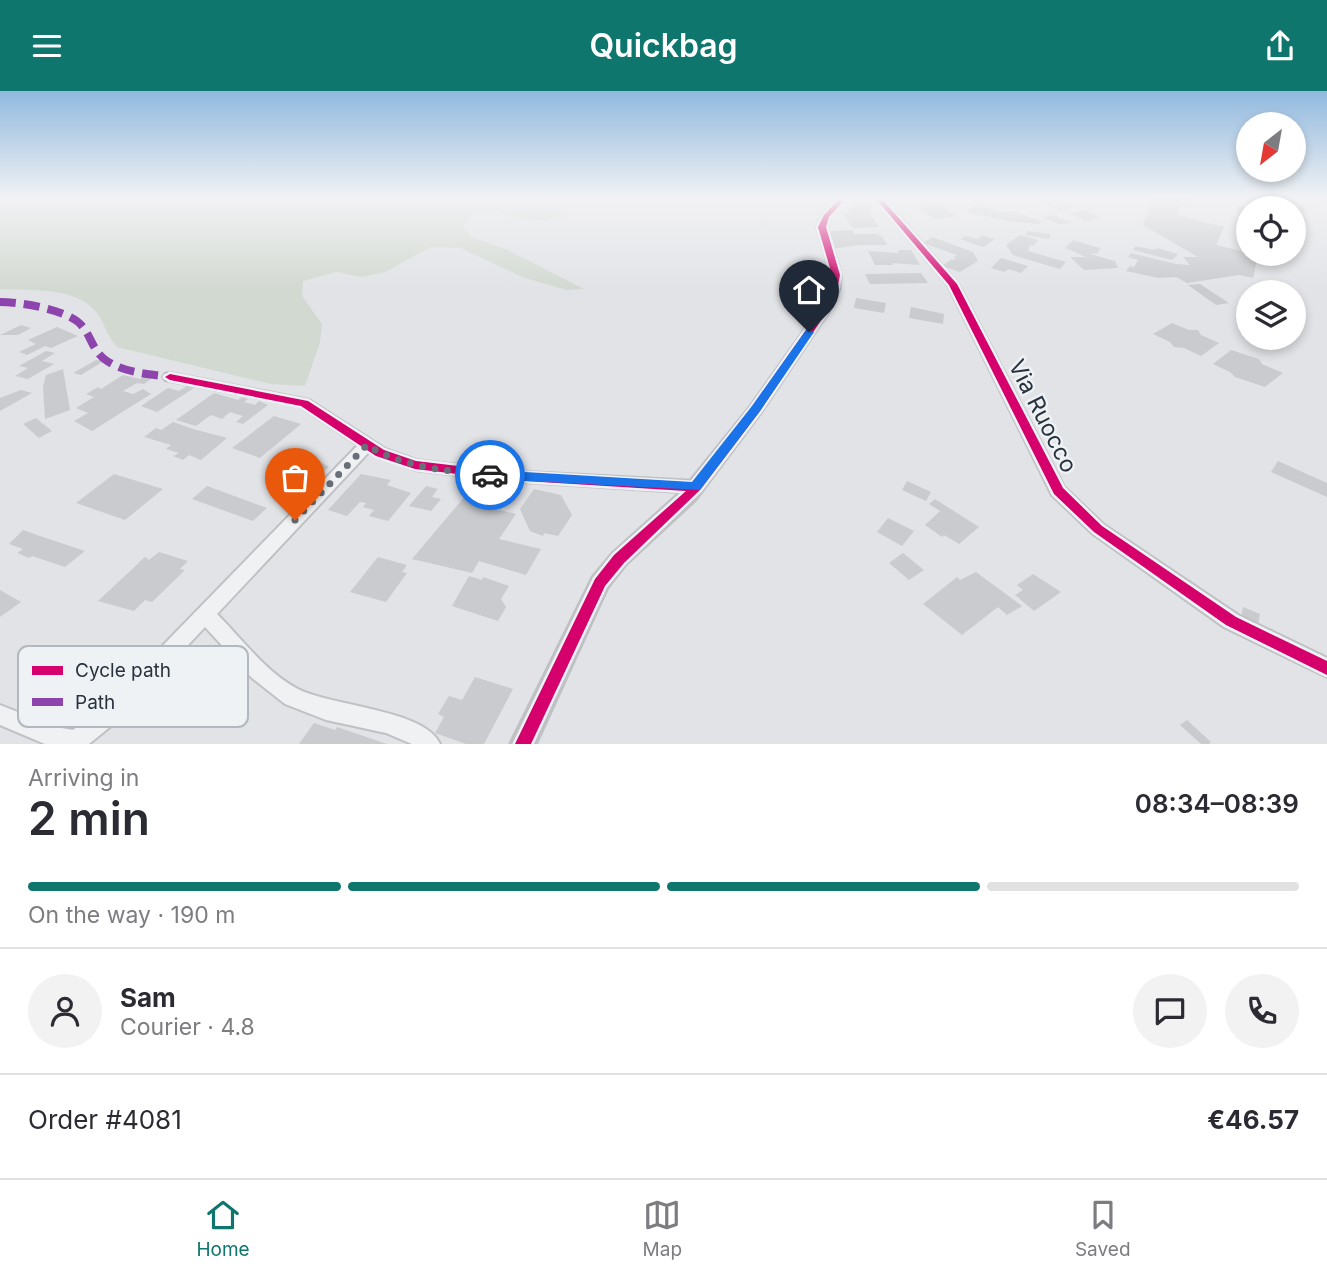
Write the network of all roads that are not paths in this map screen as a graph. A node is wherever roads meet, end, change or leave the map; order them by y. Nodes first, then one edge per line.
1 (823, 229) edge
2 (906, 229) edge
3 (170, 377) dead end
4 (367, 445) junction
5 (696, 487) junction
6 (205, 614) junction
7 (175, 646) edge
8 (236, 646) edge
9 (248, 659) edge
10 (1327, 668) edge
11 (0, 715) edge
12 (18, 722) edge
13 (29, 727) edge
14 (94, 727) edge
15 (429, 744) edge
16 (523, 744) edge

1 - 5 street
2 - 10 street, Via Ruocco
3 - 4 street
4 - 5 street
4 - 6 street
5 - 16 street
6 - 7 street
6 - 8 street
9 - 15 street
11 - 12 street
13 - 14 street

